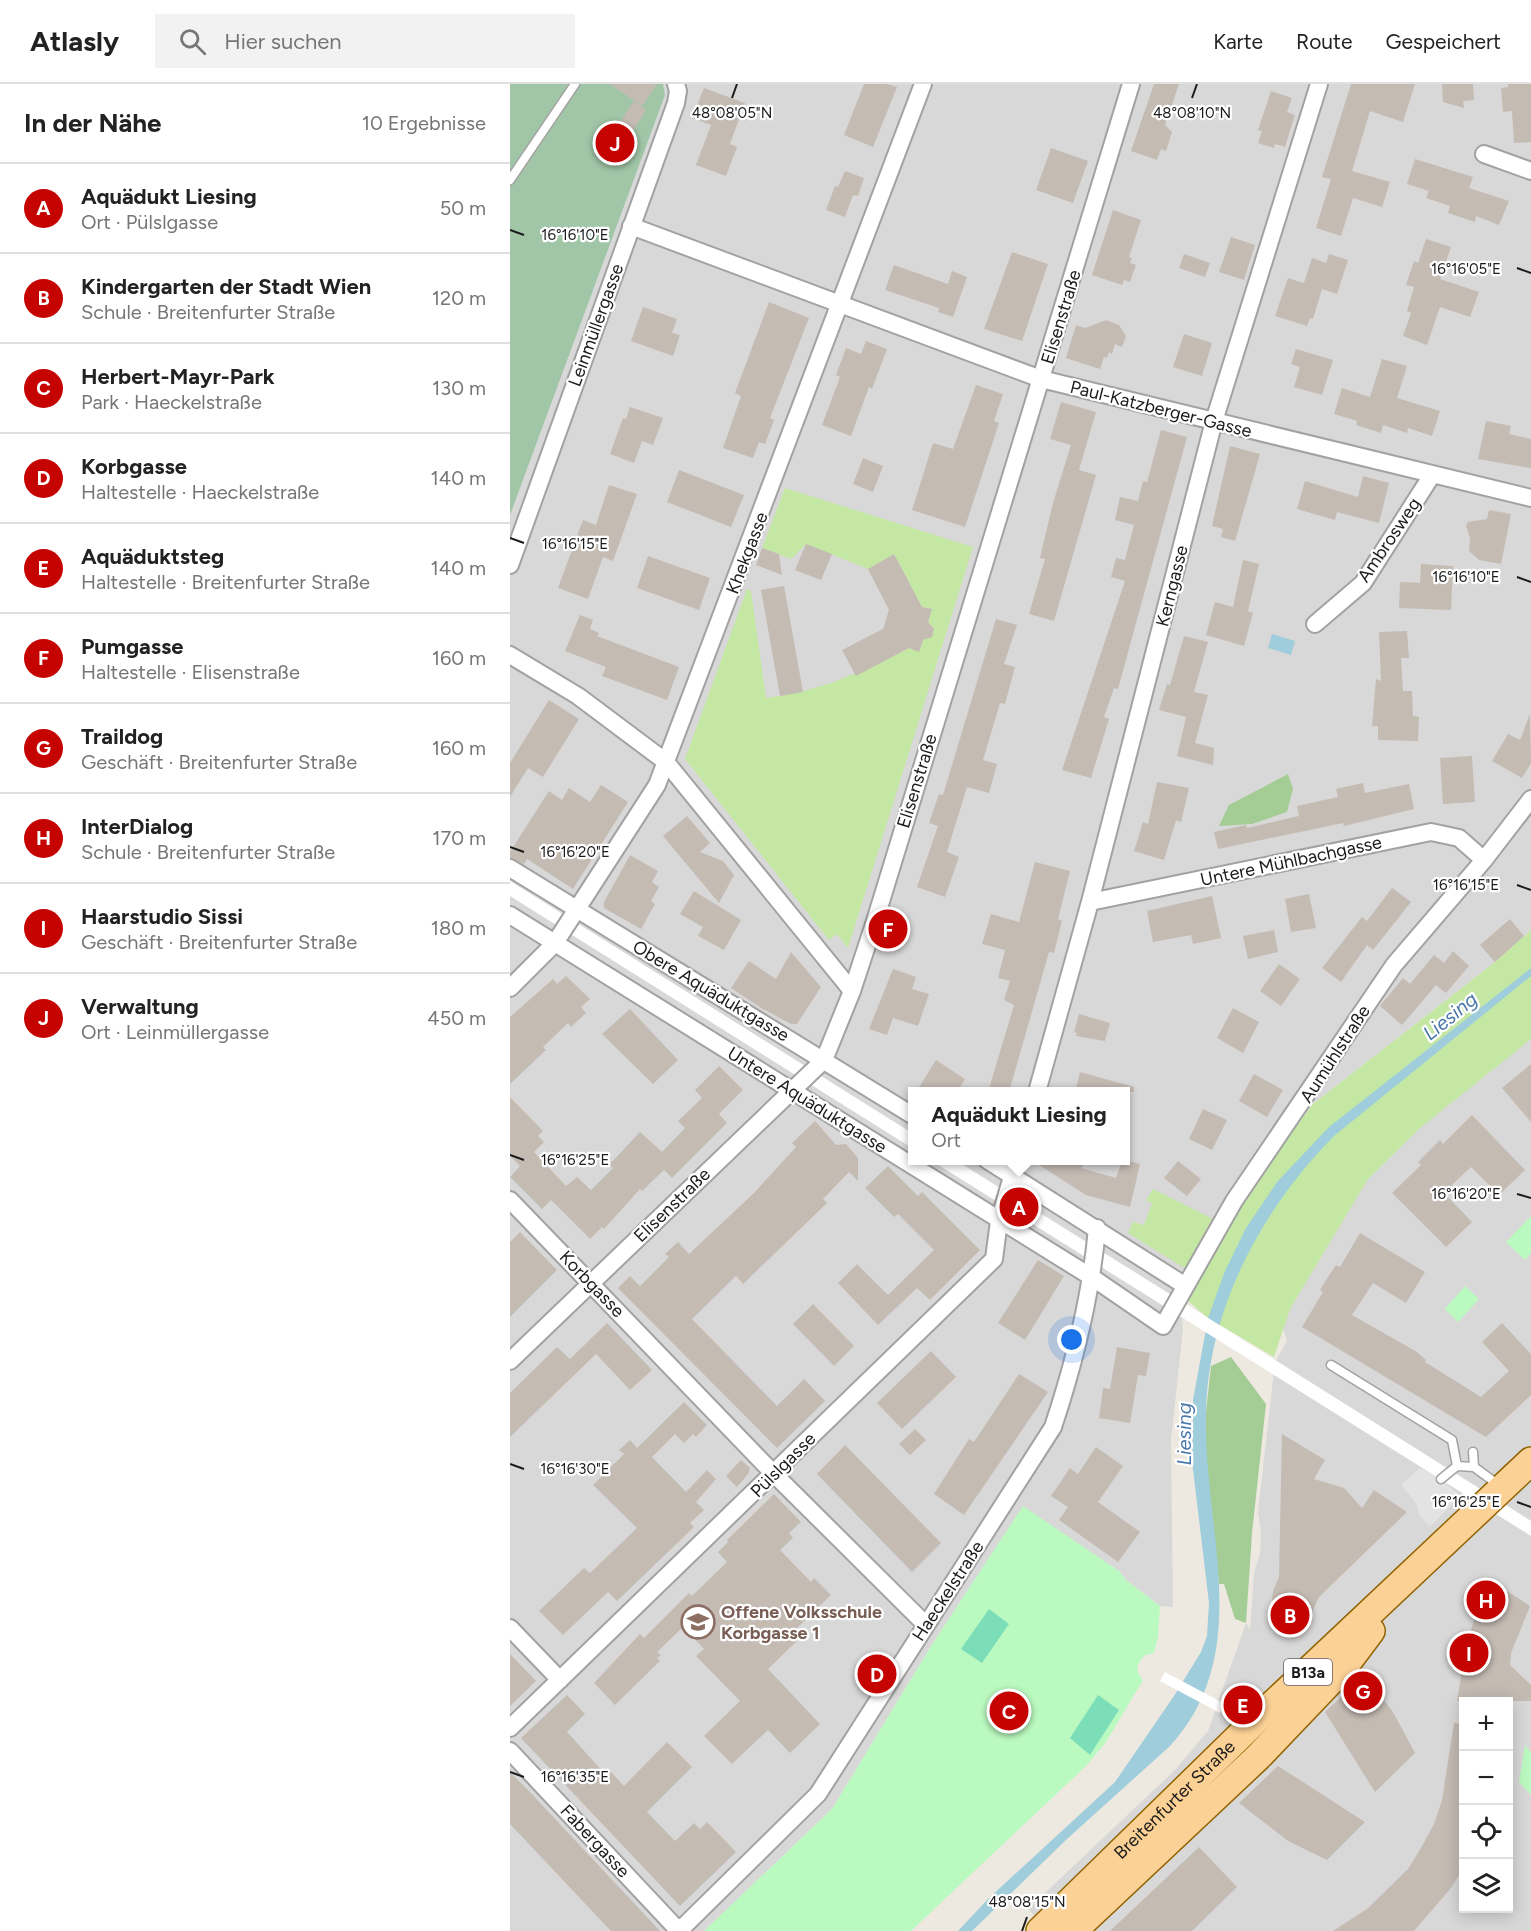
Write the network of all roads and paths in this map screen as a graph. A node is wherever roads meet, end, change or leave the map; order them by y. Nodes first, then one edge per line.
1 (575, 84) edge
2 (676, 84) edge
3 (923, 84) edge
4 (1131, 84) edge
5 (1319, 84) edge
6 (1484, 154) dead end
7 (1531, 171) edge
8 (510, 180) edge
9 (631, 226) junction
10 (840, 305) junction
11 (1041, 380) junction
12 (1214, 421) junction
13 (1432, 475) junction
14 (1531, 498) edge
15 (510, 565) edge
16 (1315, 624) dead end
17 (510, 655) edge
18 (666, 762) junction
19 (1531, 799) edge
20 (1484, 860) junction
21 (510, 868) edge
22 (1090, 902) junction
23 (578, 911) junction
24 (510, 915) edge
25 (555, 944) junction
26 (510, 988) edge
27 (852, 991) junction
28 (824, 1060) junction
29 (1038, 1087) edge
30 (791, 1090) junction
31 (908, 1112) edge
32 (908, 1164) edge
33 (910, 1165) edge
34 (1015, 1169) edge
35 (510, 1200) edge
36 (999, 1221) junction
37 (1097, 1228) junction
38 (1093, 1278) junction
39 (591, 1283) junction
40 (1184, 1286) junction
41 (1163, 1326) joint
42 (510, 1361) edge
43 (1331, 1365) dead end
44 (1473, 1452) dead end
45 (1531, 1461) edge
46 (1457, 1466) junction
47 (1474, 1467) junction
48 (773, 1473) junction
49 (1441, 1479) dead end
50 (1503, 1488) junction
51 (926, 1625) junction
52 (510, 1629) edge
53 (560, 1680) junction
54 (510, 1728) edge
55 (510, 1751) edge
56 (1188, 1806) junction
57 (679, 1931) edge
58 (1040, 1931) edge
59 (1073, 1931) edge

1 - 8 lane
2 - 9 street, Leinmüllergasse
3 - 10 street, Khekgasse
4 - 11 street, Elisenstraße
5 - 12 street, Kerngasse
6 - 7 street
9 - 10 street, Paul-Katzberger-Gasse
9 - 15 street, Leinmüllergasse
10 - 11 street, Paul-Katzberger-Gasse
10 - 18 street, Khekgasse
11 - 12 street, Paul-Katzberger-Gasse
11 - 27 street, Elisenstraße
12 - 13 street, Paul-Katzberger-Gasse
12 - 22 street, Kerngasse
13 - 14 street, Paul-Katzberger-Gasse
13 - 16 street, Ambrosweg
17 - 18 street
18 - 23 street, Khekgasse
18 - 27 street
19 - 20 street, Aumühlstraße
20 - 22 street, Untere Mühlbachgasse
20 - 40 street, Aumühlstraße
21 - 23 street, Obere Aquäduktgasse
22 - 29 street, Kerngasse
23 - 25 street, Khekgasse
23 - 28 street, Obere Aquäduktgasse
24 - 25 street, Untere Aquäduktgasse
25 - 26 street, Khekgasse
25 - 30 street, Untere Aquäduktgasse
27 - 28 street, Elisenstraße
28 - 30 street, Elisenstraße
28 - 31 street, Obere Aquäduktgasse
30 - 32 street, Untere Aquäduktgasse
30 - 39 street, Elisenstraße
33 - 36 street, Untere Aquäduktgasse
34 - 36 street, Pülslgasse
34 - 37 street
35 - 39 street, Korbgasse
36 - 38 street, Untere Aquäduktgasse
36 - 48 street, Pülslgasse
37 - 38 street, Haeckelstraße
37 - 40 street
38 - 41 street, Untere Aquäduktgasse
38 - 51 street, Haeckelstraße
39 - 42 street, Elisenstraße
39 - 48 street, Korbgasse
40 - 41 street, Aumühlstraße
43 - 46 lane
44 - 47 lane
45 - 50 main road, Breitenfurter Straße / B13a
46 - 47 lane
46 - 49 lane
47 - 50 lane
48 - 51 street, Korbgasse
48 - 53 street, Pülslgasse
50 - 56 main road, Breitenfurter Straße / B13a
51 - 57 street, Haeckelstraße
52 - 53 street
53 - 54 street, Pülslgasse
55 - 57 street, Fabergasse
56 - 58 main road, Breitenfurter Straße / B13a
56 - 59 main road, Breitenfurter Straße / B13a

